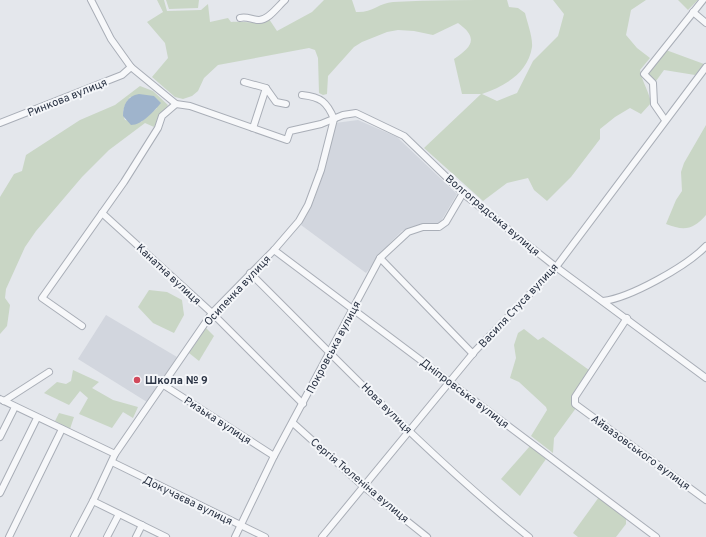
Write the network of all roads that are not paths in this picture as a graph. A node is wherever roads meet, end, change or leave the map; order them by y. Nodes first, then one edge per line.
1 (91, 0) edge
2 (285, 0) edge
3 (703, 0) edge
4 (693, 12) junction
5 (240, 18) dead end
6 (706, 23) edge
7 (131, 67) junction
8 (706, 67) edge
9 (244, 82) dead end
10 (266, 88) junction
11 (302, 95) dead end
12 (176, 104) junction
13 (286, 104) dead end
14 (334, 119) junction
15 (665, 120) junction
16 (0, 123) edge
17 (253, 128) junction
18 (463, 193) junction
19 (102, 213) junction
20 (706, 246) edge
21 (274, 250) junction
22 (380, 258) junction
23 (556, 267) junction
24 (250, 273) junction
25 (603, 301) junction
26 (353, 310) junction
27 (212, 313) junction
28 (627, 318) junction
29 (82, 326) dead end
30 (330, 352) junction
31 (473, 354) junction
32 (49, 372) dead end
33 (706, 378) edge
34 (451, 382) junction
35 (162, 384) junction
36 (2, 400) edge
37 (303, 404) junction
38 (14, 407) junction
39 (37, 418) junction
40 (293, 423) junction
41 (62, 429) junction
42 (408, 430) junction
43 (0, 437) edge
44 (115, 454) junction
45 (274, 456) junction
46 (112, 462) junction
47 (363, 486) junction
48 (0, 493) edge
49 (706, 500) edge
50 (93, 501) junction
51 (118, 514) junction
52 (142, 525) junction
53 (241, 526) junction
54 (9, 537) edge
55 (74, 537) edge
56 (107, 537) edge
57 (136, 537) edge
58 (166, 537) edge
59 (236, 537) edge
60 (265, 537) edge
61 (322, 537) edge
62 (427, 537) edge
63 (529, 537) edge
64 (656, 537) edge

1 - 7 street
2 - 5 street
3 - 4 street
4 - 6 street
4 - 15 street
7 - 12 street
7 - 16 street, Ринкова вулиця
8 - 15 street, Василя Стуса вулиця
9 - 10 street
10 - 13 street
10 - 17 street
11 - 14 street
12 - 17 street
12 - 19 street
14 - 17 street
14 - 18 street, Волгоградська вулиця
14 - 21 street, Осипенка вулиця
15 - 23 street, Василя Стуса вулиця
18 - 22 street, Покровська вулиця
18 - 23 street, Волгоградська вулиця
19 - 27 street, Канатна вулиця
19 - 29 street
20 - 25 street
21 - 24 street, Осипенка вулиця
21 - 26 street, Дніпровська вулиця
22 - 26 street, Покровська вулиця
22 - 31 street
23 - 25 street, Волгоградська вулиця
23 - 31 street, Василя Стуса вулиця
24 - 27 street, Осипенка вулиця
24 - 30 street, Нова вулиця
25 - 28 street, Волгоградська вулиця
26 - 30 street, Покровська вулиця
26 - 34 street, Дніпровська вулиця
27 - 35 street, Осипенка вулиця
27 - 37 street, Канатна вулиця
28 - 33 street, Волгоградська вулиця
28 - 49 street, Айвазовського вулиця
30 - 37 street, Покровська вулиця
30 - 42 street, Нова вулиця
31 - 34 street, Василя Стуса вулиця
32 - 36 street
34 - 42 street, Василя Стуса вулиця
34 - 64 street, Дніпровська вулиця
35 - 44 street, Осипенка вулиця
35 - 45 street, Ризька вулиця
36 - 38 street
37 - 40 street, Покровська вулиця
38 - 39 street
38 - 43 street
39 - 41 street
39 - 48 street
40 - 45 street, Покровська вулиця
40 - 47 street, Сергія Тюленіна вулиця
41 - 44 street
41 - 54 street
42 - 47 street, Василя Стуса вулиця
42 - 63 street, Нова вулиця
44 - 46 street, Осипенка вулиця
45 - 53 street, Покровська вулиця
46 - 50 street, Осипенка вулиця
46 - 53 street, Докучаєва вулиця
47 - 61 street, Василя Стуса вулиця
47 - 62 street, Сергія Тюленіна вулиця
50 - 51 street
50 - 55 street, Осипенка вулиця
51 - 52 street
51 - 56 street
52 - 57 street
52 - 58 street
53 - 59 street, Покровська вулиця
53 - 60 street, Докучаєва вулиця

